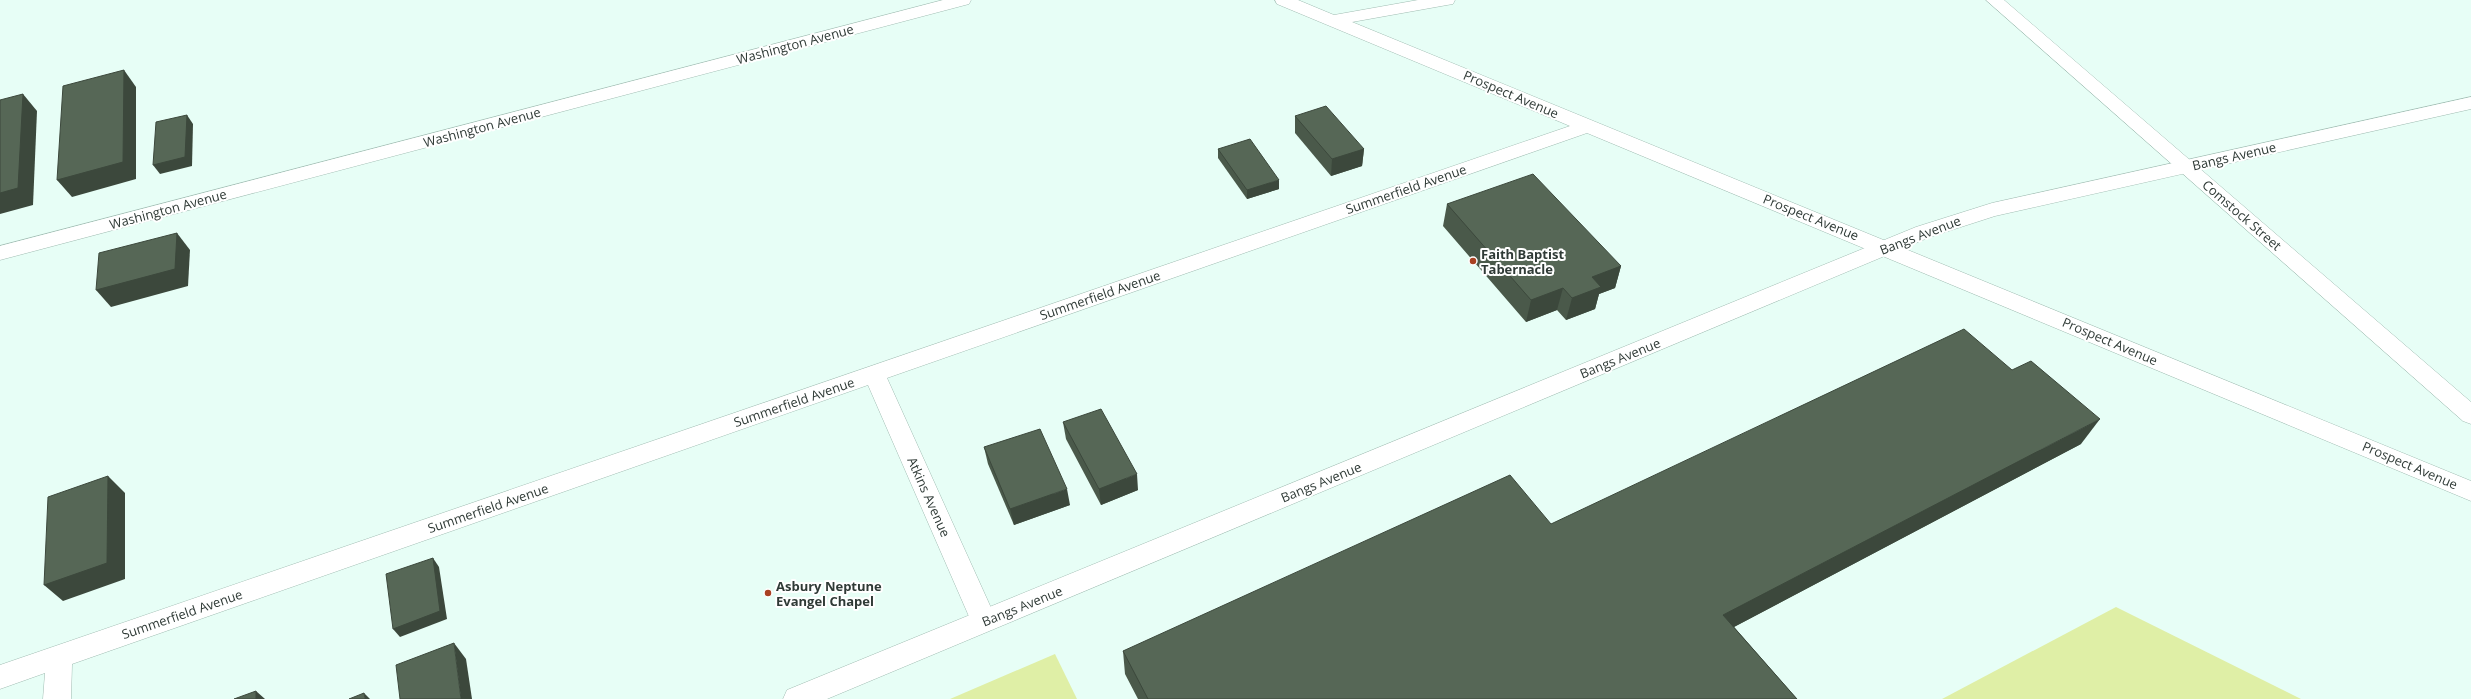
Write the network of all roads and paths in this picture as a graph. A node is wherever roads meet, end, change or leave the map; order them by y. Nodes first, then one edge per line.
1 (963, 0) edge
2 (1283, 0) edge
3 (1447, 0) edge
4 (1994, 0) edge
5 (1334, 20) junction
6 (2471, 103) edge
7 (1588, 126) junction
8 (2186, 167) junction
9 (1886, 248) junction
10 (0, 254) edge
11 (874, 374) junction
12 (2471, 415) edge
13 (2471, 491) edge
14 (984, 621) junction
15 (59, 657) junction
16 (0, 677) edge
17 (57, 699) edge
18 (797, 699) edge

1 - 10 street, Washington Avenue
2 - 5 street, Prospect Avenue
3 - 5 street
4 - 8 street, Comstock Street
5 - 7 street, Prospect Avenue
6 - 8 street, Bangs Avenue
7 - 9 street, Prospect Avenue
7 - 11 street, Summerfield Avenue
8 - 9 street, Bangs Avenue
8 - 12 street, Comstock Street
9 - 13 street, Prospect Avenue
9 - 14 street, Bangs Avenue
11 - 14 street, Atkins Avenue
11 - 15 street, Summerfield Avenue
14 - 18 street, Bangs Avenue
15 - 16 street, Summerfield Avenue
15 - 17 street

